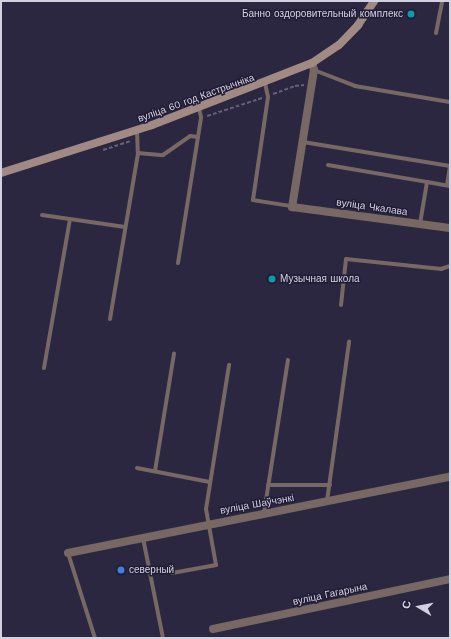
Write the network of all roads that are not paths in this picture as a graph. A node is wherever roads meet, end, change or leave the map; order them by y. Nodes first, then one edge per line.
1 (374, 1) edge
2 (442, 1) edge
3 (436, 33) dead end
4 (313, 67) junction
5 (265, 83) junction
6 (450, 102) edge
7 (199, 108) junction
8 (137, 130) junction
9 (198, 137) junction
10 (303, 142) junction
11 (138, 153) junction
12 (328, 165) dead end
13 (450, 166) edge
14 (1, 173) edge
15 (427, 182) junction
16 (448, 185) edge
17 (292, 206) junction
18 (42, 215) dead end
19 (70, 219) junction
20 (420, 224) junction
21 (126, 227) junction
22 (450, 228) edge
23 (178, 263) dead end
24 (450, 266) edge
25 (341, 305) dead end
26 (110, 319) dead end
27 (349, 342) dead end
28 (174, 354) dead end
29 (288, 360) dead end
30 (229, 365) dead end
31 (44, 368) dead end
32 (137, 468) dead end
33 (155, 472) junction
34 (450, 476) edge
35 (210, 482) junction
36 (330, 485) junction
37 (268, 486) junction
38 (327, 501) junction
39 (264, 513) junction
40 (209, 523) junction
41 (143, 536) junction
42 (68, 553) joint
43 (172, 573) dead end
44 (450, 579) edge
45 (213, 629) dead end
46 (95, 638) edge
47 (163, 638) edge

1 - 4 street, вуліца 60 год Кастрычніка
2 - 3 lane
4 - 5 street, вуліца 60 год Кастрычніка
4 - 6 lane
4 - 10 street
5 - 7 street, вуліца 60 год Кастрычніка
5 - 17 lane
7 - 8 street, вуліца 60 год Кастрычніка
7 - 9 lane
8 - 11 lane
8 - 14 street, вуліца 60 год Кастрычніка
9 - 11 lane
9 - 23 lane
10 - 13 lane
10 - 17 street
11 - 21 lane
12 - 15 lane
13 - 16 lane
15 - 16 lane
15 - 20 lane
17 - 20 street, вуліца Чкалава
18 - 19 lane
19 - 21 lane
19 - 31 lane
20 - 22 street, вуліца Чкалава
21 - 26 lane
24 - 25 lane
27 - 36 lane
28 - 33 lane
29 - 37 lane
30 - 35 lane
32 - 33 lane
33 - 35 lane
34 - 38 street, вуліца Шаўчэнкі
35 - 40 lane
36 - 37 lane
36 - 38 lane
37 - 39 lane
38 - 39 street, вуліца Шаўчэнкі
39 - 40 street, вуліца Шаўчэнкі
40 - 41 street, вуліца Шаўчэнкі
40 - 43 lane
41 - 42 street, вуліца Шаўчэнкі
41 - 47 lane
42 - 46 lane
44 - 45 street, вуліца Гагарына

